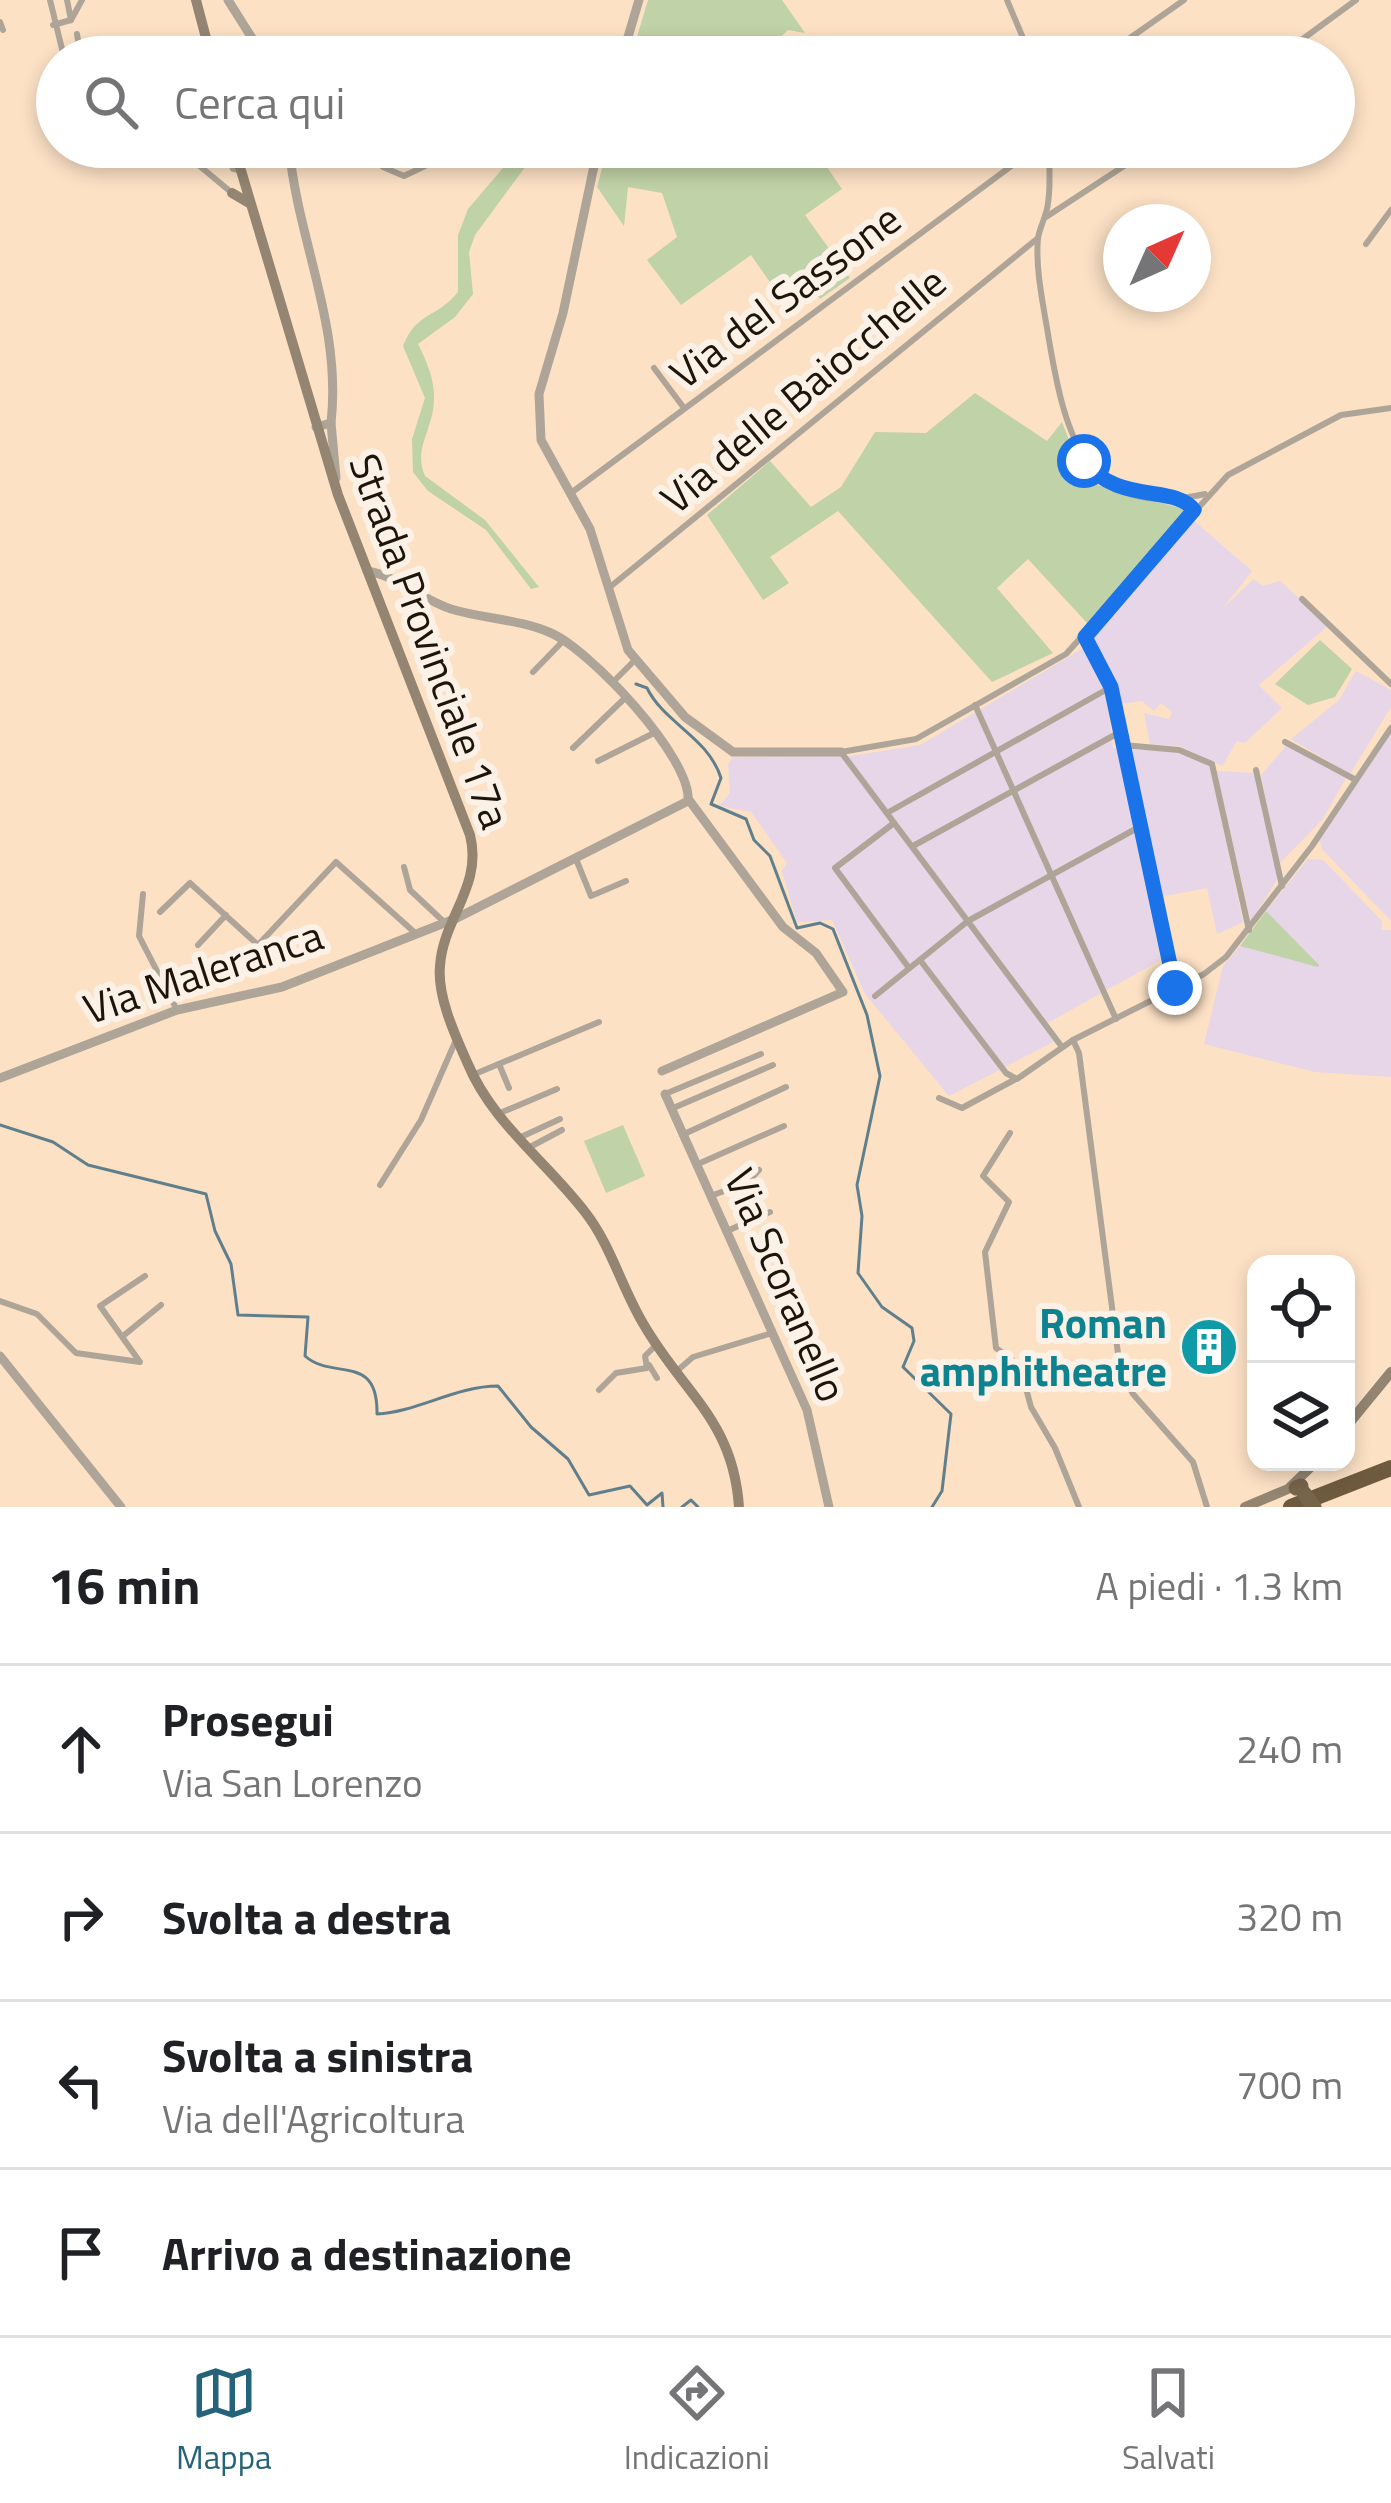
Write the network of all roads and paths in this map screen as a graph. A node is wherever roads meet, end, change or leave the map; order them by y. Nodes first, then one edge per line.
1 (50, 0) edge
2 (67, 0) edge
3 (82, 0) edge
4 (196, 0) edge
5 (228, 0) edge
6 (639, 0) edge
7 (1007, 0) edge
8 (1184, 0) edge
9 (1356, 0) edge
10 (70, 20) junction
11 (53, 26) junction
12 (57, 36) edge
13 (205, 36) edge
14 (251, 36) edge
15 (628, 36) edge
16 (1022, 36) edge
17 (1133, 36) edge
18 (1307, 36) edge
19 (203, 168) edge
20 (233, 168) edge
21 (291, 168) edge
22 (385, 168) edge
23 (423, 168) edge
24 (593, 168) edge
25 (1009, 168) edge
26 (1048, 168) edge
27 (1121, 168) edge
28 (240, 170) joint
29 (242, 200) junction
30 (1391, 210) edge
31 (1046, 218) junction
32 (1039, 238) junction
33 (1366, 244) dead end
34 (655, 368) dead end
35 (684, 408) junction
36 (1391, 409) edge
37 (332, 423) junction
38 (316, 427) junction
39 (336, 489) junction
40 (571, 494) junction
41 (1208, 494) junction
42 (1182, 499) junction
43 (1194, 510) junction
44 (367, 572) junction
45 (607, 590) junction
46 (1302, 599) dead end
47 (1085, 637) junction
48 (564, 640) junction
49 (632, 663) junction
50 (533, 672) dead end
51 (615, 679) junction
52 (1391, 684) edge
53 (1111, 687) junction
54 (626, 698) junction
55 (975, 705) junction
56 (1391, 728) edge
57 (1120, 732) junction
58 (654, 733) junction
59 (1285, 742) dead end
60 (1123, 745) junction
61 (573, 748) dead end
62 (995, 751) junction
63 (842, 752) junction
64 (598, 761) dead end
65 (1256, 770) dead end
66 (1356, 780) junction
67 (1013, 788) junction
68 (689, 800) junction
69 (887, 812) junction
70 (894, 823) junction
71 (1141, 826) junction
72 (912, 846) junction
73 (575, 859) junction
74 (404, 867) dead end
75 (1051, 874) junction
76 (626, 881) dead end
77 (1282, 886) junction
78 (143, 894) dead end
79 (160, 912) dead end
80 (226, 915) junction
81 (968, 921) junction
82 (449, 922) junction
83 (419, 929) junction
84 (1249, 930) junction
85 (198, 945) dead end
86 (920, 959) junction
87 (909, 968) junction
88 (1175, 988) junction
89 (875, 996) dead end
90 (177, 1010) junction
91 (1116, 1019) junction
92 (599, 1022) dead end
93 (458, 1036) junction
94 (1072, 1040) junction
95 (1062, 1048) junction
96 (761, 1054) dead end
97 (499, 1064) junction
98 (773, 1065) dead end
99 (662, 1071) dead end
100 (472, 1075) junction
101 (0, 1078) edge
102 (1014, 1080) junction
103 (786, 1087) dead end
104 (509, 1088) dead end
105 (557, 1089) dead end
106 (665, 1094) joint
107 (939, 1098) dead end
108 (671, 1109) junction
109 (497, 1114) junction
110 (560, 1119) dead end
111 (784, 1126) dead end
112 (562, 1130) dead end
113 (1010, 1133) dead end
114 (682, 1135) junction
115 (522, 1143) junction
116 (698, 1164) junction
117 (759, 1170) dead end
118 (380, 1185) dead end
119 (713, 1196) junction
120 (770, 1212) dead end
121 (727, 1231) junction
122 (145, 1276) dead end
123 (0, 1301) edge
124 (161, 1305) dead end
125 (772, 1333) junction
126 (123, 1336) junction
127 (657, 1344) junction
128 (0, 1356) edge
129 (649, 1365) junction
130 (677, 1370) junction
131 (1391, 1372) edge
132 (657, 1378) dead end
133 (599, 1390) dead end
134 (1355, 1416) edge
135 (1391, 1471) edge
136 (1300, 1493) edge
137 (122, 1507) edge
138 (740, 1507) edge
139 (829, 1507) edge
140 (1079, 1507) edge
141 (1207, 1507) edge
142 (1245, 1507) edge

1 - 11 street
2 - 10 street
3 - 10 street
4 - 13 main road
5 - 14 street
6 - 15 street
7 - 16 street
8 - 17 street
9 - 18 street
10 - 11 street
11 - 12 street
19 - 29 street
20 - 28 street
21 - 37 street
22 - 23 street
24 - 40 street
25 - 35 street, Via del Sassone
26 - 31 street
27 - 31 street
28 - 29 main road
29 - 38 main road, Strada Provinciale 17a
30 - 33 street
31 - 32 street
32 - 42 street
32 - 45 street, Via delle Baiocchelle
34 - 35 street
35 - 40 street, Via del Sassone
36 - 41 street
37 - 38 street
37 - 39 street
38 - 39 main road, Strada Provinciale 17a
39 - 44 main road, Strada Provinciale 17a
40 - 45 street
41 - 42 street
41 - 43 street
42 - 43 street
43 - 47 street
44 - 48 street
44 - 82 main road, Strada Provinciale 17a
45 - 49 street
46 - 52 street
47 - 53 street
47 - 55 street
48 - 50 street
48 - 51 street
49 - 51 street
49 - 63 street
51 - 54 street
53 - 57 street
53 - 62 street
54 - 58 street
54 - 61 street
55 - 62 street
55 - 63 street
56 - 66 street
57 - 60 street
57 - 67 street
58 - 64 street
58 - 68 street
59 - 66 street
60 - 71 street
60 - 84 street
62 - 67 street
62 - 69 street
63 - 69 street
65 - 77 street
66 - 77 street
67 - 72 street
67 - 75 street
68 - 73 street
68 - 99 street
69 - 70 street
70 - 72 street
70 - 87 street
71 - 75 street
71 - 88 street
72 - 81 street
73 - 76 street
73 - 82 street
74 - 82 street
75 - 81 street
75 - 91 street
77 - 84 street
78 - 90 street
79 - 80 street
80 - 83 street
80 - 85 street
81 - 86 street
81 - 95 street
82 - 83 street
82 - 93 main road, Strada Provinciale 17a
83 - 90 street, Via Maleranca
84 - 88 street
86 - 87 street
86 - 102 street
87 - 89 street
88 - 91 street
90 - 101 street, Via Maleranca
91 - 94 street
92 - 97 street
93 - 100 main road, Strada Provinciale 17a
93 - 118 street
94 - 95 street
94 - 141 street
95 - 102 street
96 - 106 street
97 - 100 street
97 - 104 street
98 - 108 street
100 - 109 main road, Strada Provinciale 17a
102 - 107 street
103 - 114 street
105 - 109 street
106 - 108 street, Via Scoranello
108 - 114 street, Via Scoranello
109 - 115 main road, Strada Provinciale 17a
110 - 115 street
111 - 116 street
112 - 115 street
113 - 140 street
114 - 116 street, Via Scoranello
115 - 127 main road, Strada Provinciale 17a
116 - 119 street, Via Scoranello
117 - 119 street
119 - 121 street, Via Scoranello
120 - 121 street
121 - 125 street, Via Scoranello
122 - 126 street
123 - 126 street
124 - 126 street
125 - 130 street
125 - 139 street, Via Scoranello
127 - 129 street
127 - 130 main road, Strada Provinciale 17a
128 - 137 street
129 - 132 street
129 - 133 street
130 - 138 main road, Strada Provinciale 17a
131 - 134 main road
135 - 136 highway
136 - 142 main road

